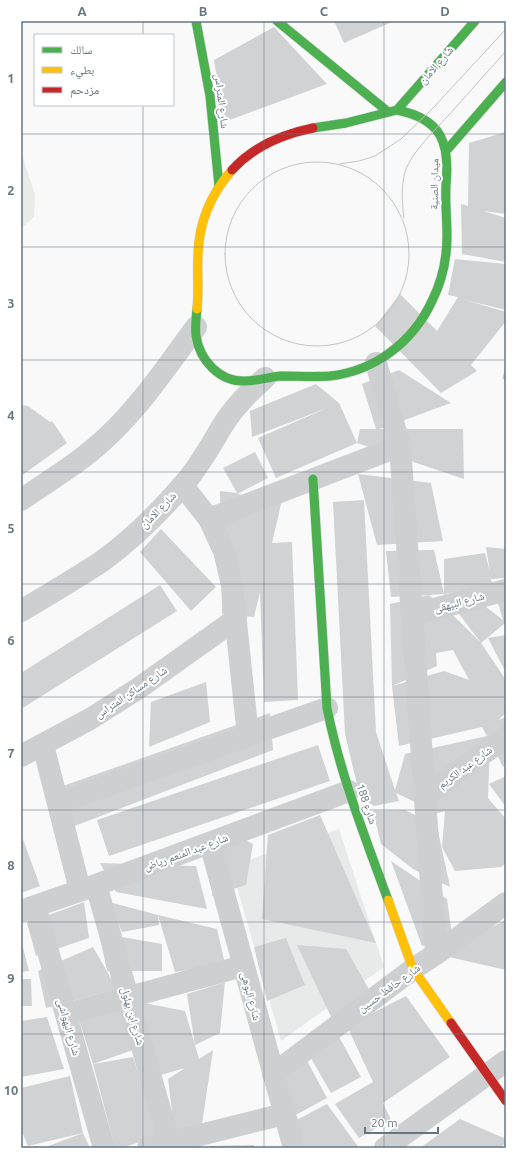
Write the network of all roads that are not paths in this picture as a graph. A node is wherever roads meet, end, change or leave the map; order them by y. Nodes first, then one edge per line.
1 (196, 21) edge
2 (277, 21) edge
3 (475, 21) edge
4 (506, 82) edge
5 (397, 110) junction
6 (387, 111) junction
7 (446, 151) junction
8 (219, 186) junction
9 (196, 327) junction
10 (376, 363) junction
11 (265, 378) junction
12 (400, 446) junction
13 (313, 479) junction
14 (183, 486) junction
15 (21, 500) edge
16 (209, 519) junction
17 (506, 590) edge
18 (21, 611) edge
19 (412, 615) junction
20 (236, 619) junction
21 (327, 708) junction
22 (248, 736) junction
23 (506, 737) edge
24 (43, 745) junction
25 (21, 756) edge
26 (349, 791) junction
27 (425, 796) junction
28 (58, 803) junction
29 (210, 843) junction
30 (88, 888) junction
31 (506, 903) edge
32 (28, 908) edge
33 (436, 954) junction
34 (243, 966) junction
35 (413, 969) junction
36 (128, 997) junction
37 (66, 1014) junction
38 (506, 1061) edge
39 (272, 1074) junction
40 (487, 1075) junction
41 (506, 1101) edge
42 (284, 1114) junction
43 (170, 1145) edge
44 (104, 1148) edge
45 (148, 1148) edge
46 (294, 1148) edge
47 (385, 1148) edge

1 - 8 street, شارع المتراس
2 - 6 street
3 - 5 street, شارع الامان
4 - 7 street
5 - 6 street, ميدان الصنية
5 - 7 street, ميدان الصنية
6 - 8 street, ميدان الصنية
7 - 10 street, ميدان الصنية
8 - 9 street, ميدان الصنية
9 - 11 street, ميدان الصنية
9 - 15 street
10 - 11 street, ميدان الصنية
10 - 12 street
11 - 14 street, شارع الامان
12 - 13 street
12 - 19 street
13 - 16 street
13 - 21 street, شارع 188
14 - 16 street
14 - 18 street, شارع الامان
16 - 20 street
17 - 19 street, شارع البيهقى
19 - 27 street
20 - 22 street
20 - 24 street, شارع مساكن المتراس
21 - 22 street
21 - 26 street, شارع 188
22 - 28 street
23 - 27 street, شارع عبد الكريم
24 - 25 street, شارع مساكن المتراس
24 - 28 street, شارع ابن بهلول
26 - 29 street, شارع عبد المنعم رياض
26 - 35 street, شارع 188
27 - 33 street
28 - 30 street, شارع ابن بهلول
29 - 30 street, شارع عبد المنعم رياض
29 - 34 street, شارع البوهى
30 - 32 street, شارع عبد المنعم رياض
30 - 36 street, شارع ابن بهلول
31 - 33 street, شارع حافظ حسين
32 - 37 street, شارع البهواشى
33 - 35 street, شارع حافظ حسين
34 - 36 street
34 - 39 street, شارع البوهى
35 - 39 street, شارع حافظ حسين
35 - 40 street, شارع 188
36 - 37 street
36 - 43 street, شارع ابن بهلول
37 - 44 street, شارع البهواشى
38 - 40 street
39 - 42 street, شارع البوهى
40 - 41 street, شارع 188
40 - 47 street
42 - 43 street
42 - 46 street, شارع البوهى
43 - 45 street

